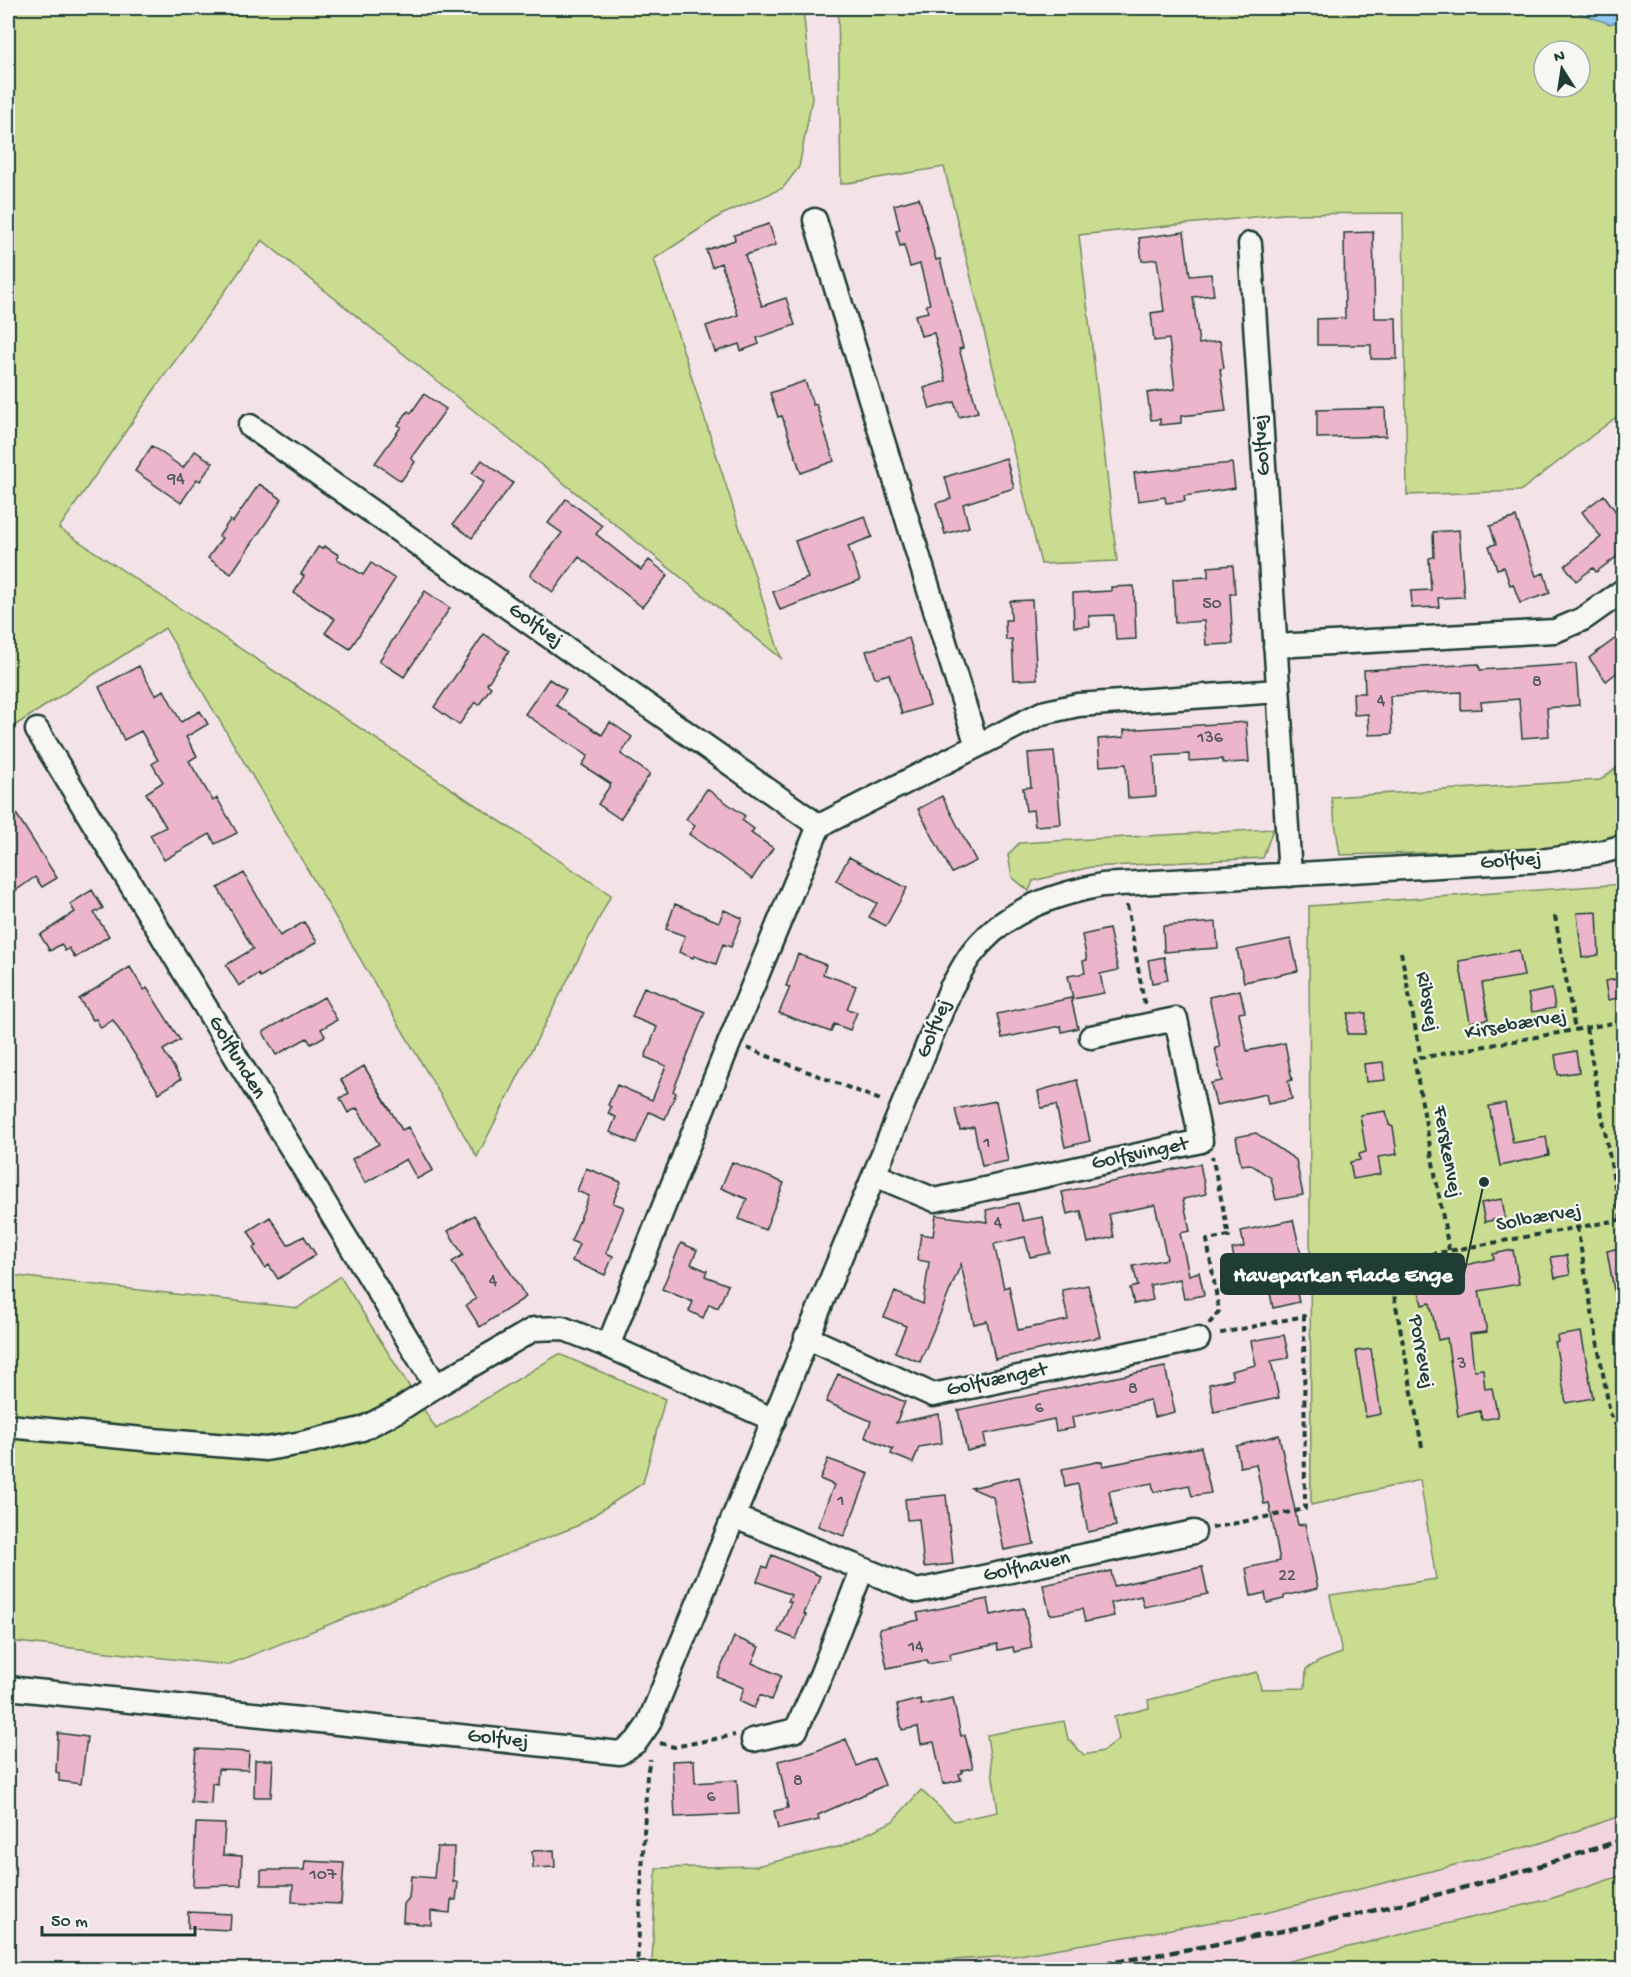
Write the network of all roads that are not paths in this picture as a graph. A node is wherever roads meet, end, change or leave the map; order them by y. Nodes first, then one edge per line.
1 (815, 220) dead end
2 (1250, 244) dead end
3 (250, 426) dead end
4 (1623, 590) edge
5 (1275, 646) junction
6 (1278, 691) junction
7 (37, 730) dead end
8 (977, 746) junction
9 (819, 826) junction
10 (1623, 846) edge
11 (1290, 875) junction
12 (1091, 1037) dead end
13 (875, 1175) junction
14 (807, 1337) junction
15 (1198, 1339) road end
16 (608, 1346) junction
17 (436, 1386) junction
18 (774, 1420) junction
19 (8, 1426) edge
20 (735, 1517) junction
21 (1194, 1532) road end
22 (862, 1570) junction
23 (8, 1688) edge
24 (753, 1740) road end

1 - 8 street
2 - 5 street, Golfvej
3 - 9 street, Golfvej
4 - 5 street
5 - 6 street, Golfvej
6 - 8 street
6 - 11 street, Golfvej
7 - 17 street, Golflunden
8 - 9 street
9 - 16 street
10 - 11 street, Golfvej
11 - 13 street, Golfvej
12 - 13 street, Golfsvinget
13 - 14 street, Golfvej
14 - 15 street, Golfvænget
14 - 18 street, Golfvej
16 - 17 street
16 - 18 street
17 - 19 street
18 - 20 street, Golfvej
20 - 22 street, Golfhaven
20 - 23 street, Golfvej
21 - 22 street, Golfhaven
22 - 24 street

